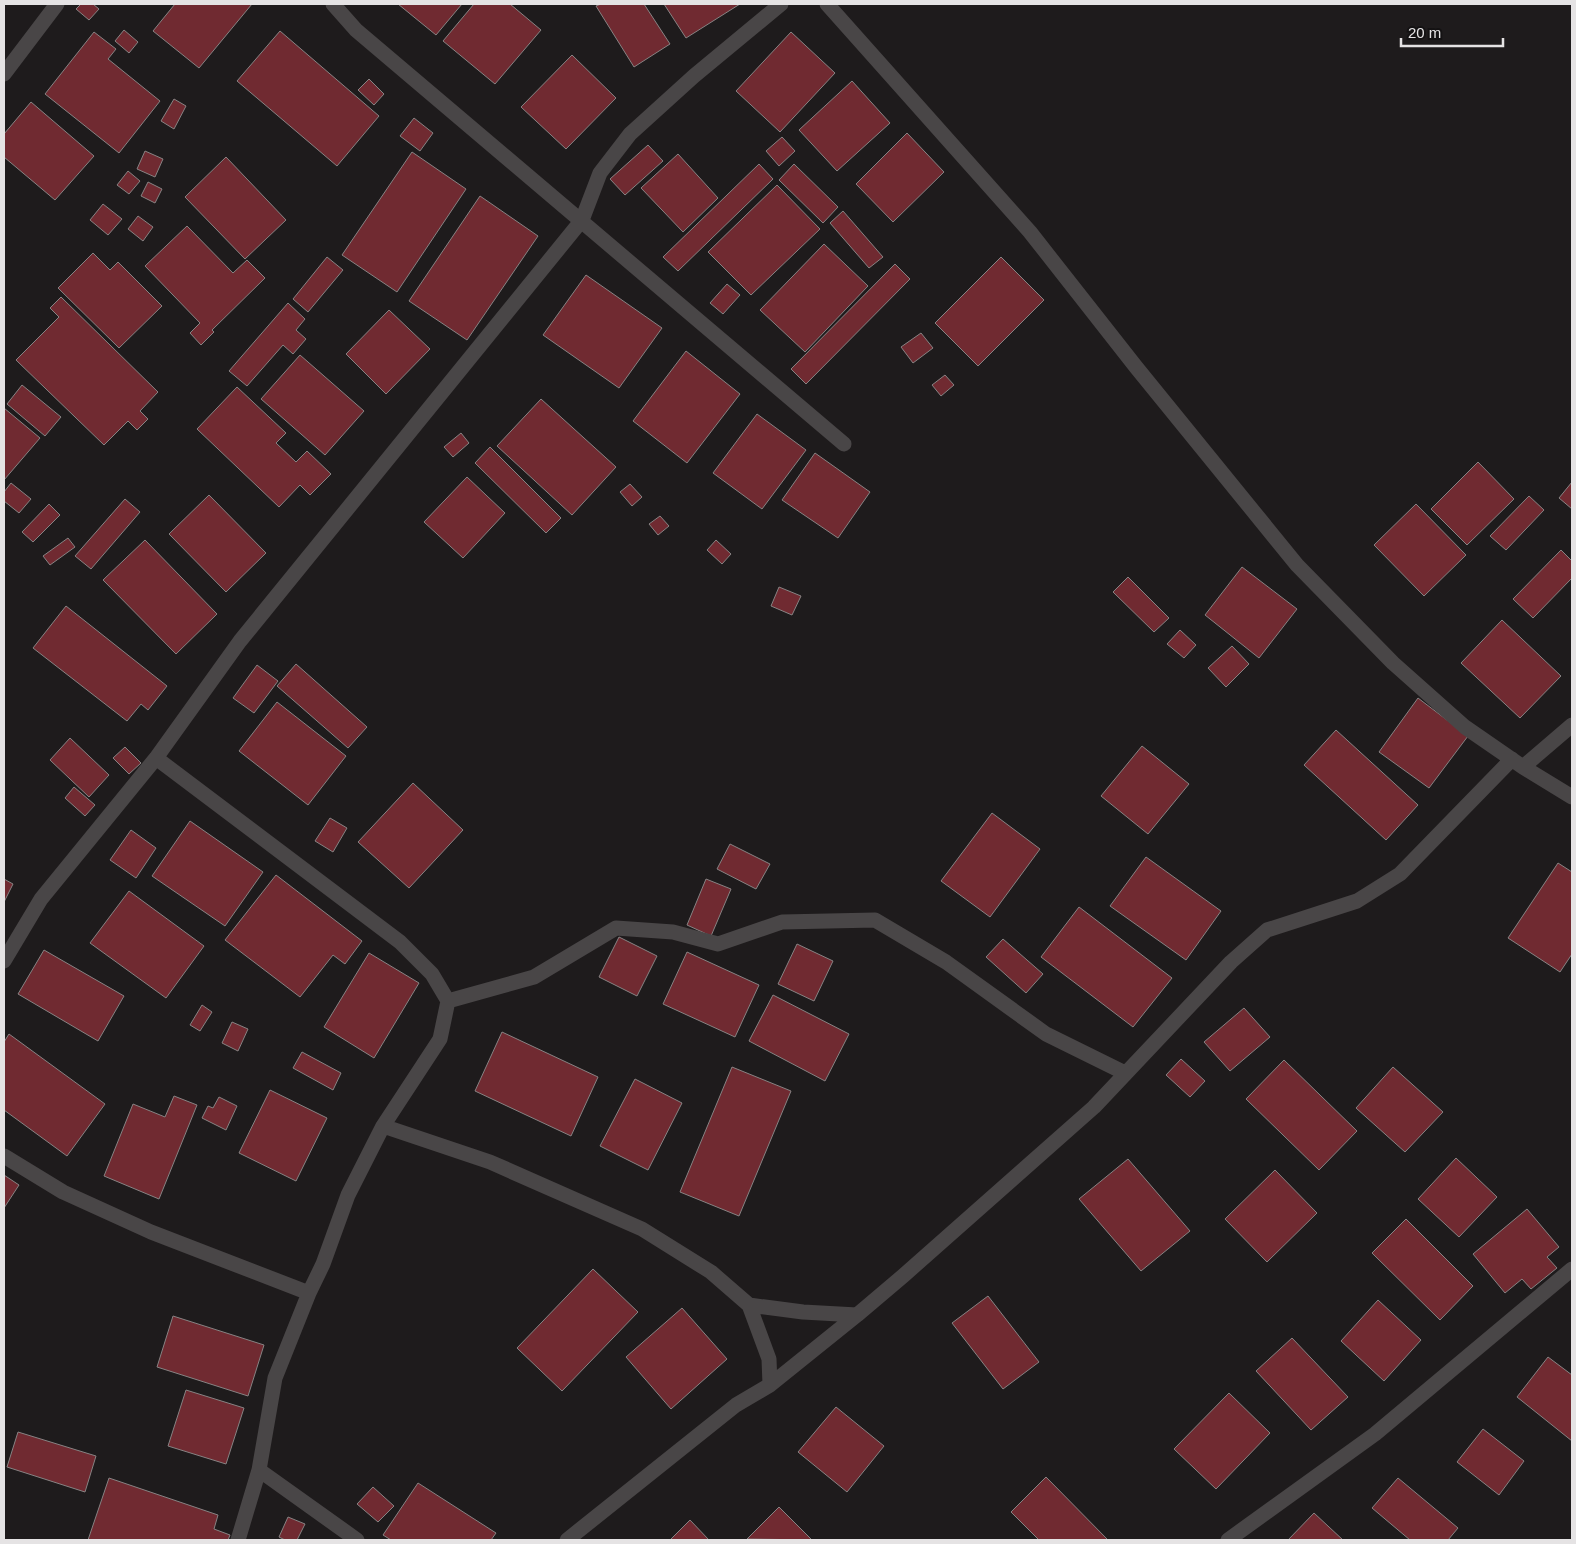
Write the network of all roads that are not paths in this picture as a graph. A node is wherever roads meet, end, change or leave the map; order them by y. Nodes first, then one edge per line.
1 (57, 4) edge
2 (333, 4) edge
3 (781, 4) edge
4 (828, 4) edge
5 (4, 74) edge
6 (582, 220) junction
7 (844, 444) dead end
8 (1572, 725) edge
9 (156, 758) junction
10 (1517, 763) junction
11 (1572, 796) edge
12 (4, 961) edge
13 (448, 1001) junction
14 (1125, 1073) junction
15 (384, 1126) junction
16 (4, 1156) edge
17 (1572, 1269) edge
18 (309, 1293) junction
19 (749, 1305) junction
20 (857, 1315) junction
21 (770, 1385) junction
22 (260, 1470) junction
23 (238, 1540) edge
24 (357, 1540) edge
25 (567, 1540) edge
26 (1228, 1540) edge

1 - 5 street
2 - 6 street
3 - 6 street
4 - 10 street
6 - 7 street
6 - 9 street
8 - 10 street
9 - 12 street
9 - 13 street
10 - 11 street
10 - 14 street
13 - 14 street
13 - 15 street
14 - 20 street
15 - 18 street
15 - 19 street
16 - 18 street
17 - 26 street
18 - 22 street
19 - 20 street
19 - 21 street
20 - 21 street
21 - 25 street
22 - 23 street
22 - 24 street

